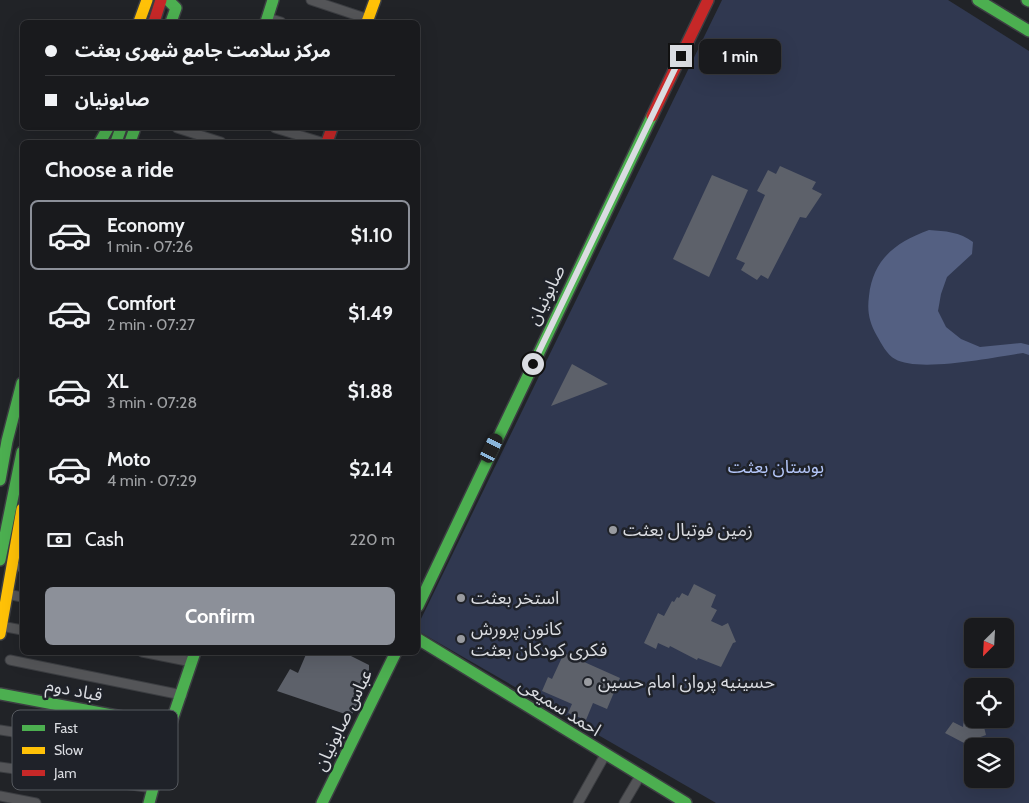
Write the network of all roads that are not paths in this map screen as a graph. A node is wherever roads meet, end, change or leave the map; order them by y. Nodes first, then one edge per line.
1 (147, 0) edge
2 (161, 0) edge
3 (168, 0) edge
4 (273, 0) edge
5 (311, 0) edge
6 (375, 0) edge
7 (708, 0) edge
8 (978, 0) edge
9 (140, 20) edge
10 (155, 20) edge
11 (172, 20) edge
12 (267, 20) edge
13 (365, 20) edge
14 (368, 20) edge
15 (1029, 31) edge
16 (183, 130) edge
17 (282, 130) edge
18 (215, 140) edge
19 (314, 140) edge
20 (20, 389) edge
21 (4, 440) edge
22 (20, 461) edge
23 (0, 480) edge
24 (7, 522) junction
25 (20, 524) edge
26 (20, 529) edge
27 (0, 560) edge
28 (7, 594) junction
29 (20, 597) edge
30 (420, 601) edge
31 (1, 630) edge
32 (20, 630) edge
33 (420, 640) edge
34 (173, 655) edge
35 (395, 655) edge
36 (193, 657) edge
37 (10, 660) dead end
38 (0, 694) edge
39 (182, 695) junction
40 (85, 710) edge
41 (176, 710) edge
42 (605, 755) junction
43 (640, 776) junction
44 (152, 790) edge
45 (0, 796) edge
46 (36, 803) edge
47 (149, 803) edge
48 (322, 803) edge
49 (578, 803) edge
50 (624, 803) edge
51 (686, 803) edge

1 - 9 main road
2 - 10 main road
3 - 11 main road
4 - 12 main road
5 - 13 street
6 - 14 main road
7 - 30 main road, صابونیان
8 - 15 main road
16 - 18 street
17 - 19 street
20 - 21 main road
21 - 23 main road
22 - 24 main road
24 - 25 main road
24 - 27 main road
26 - 28 main road
28 - 29 street
28 - 31 main road
31 - 32 street
33 - 42 main road, احمد سمیعی
34 - 36 street
35 - 48 main road, عباس صابونیان
36 - 39 main road
37 - 39 street
38 - 40 main road, قباد دوم
39 - 41 main road
42 - 43 main road, احمد سمیعی
42 - 49 street
43 - 50 street
43 - 51 main road, احمد سمیعی
44 - 47 main road
45 - 46 street

